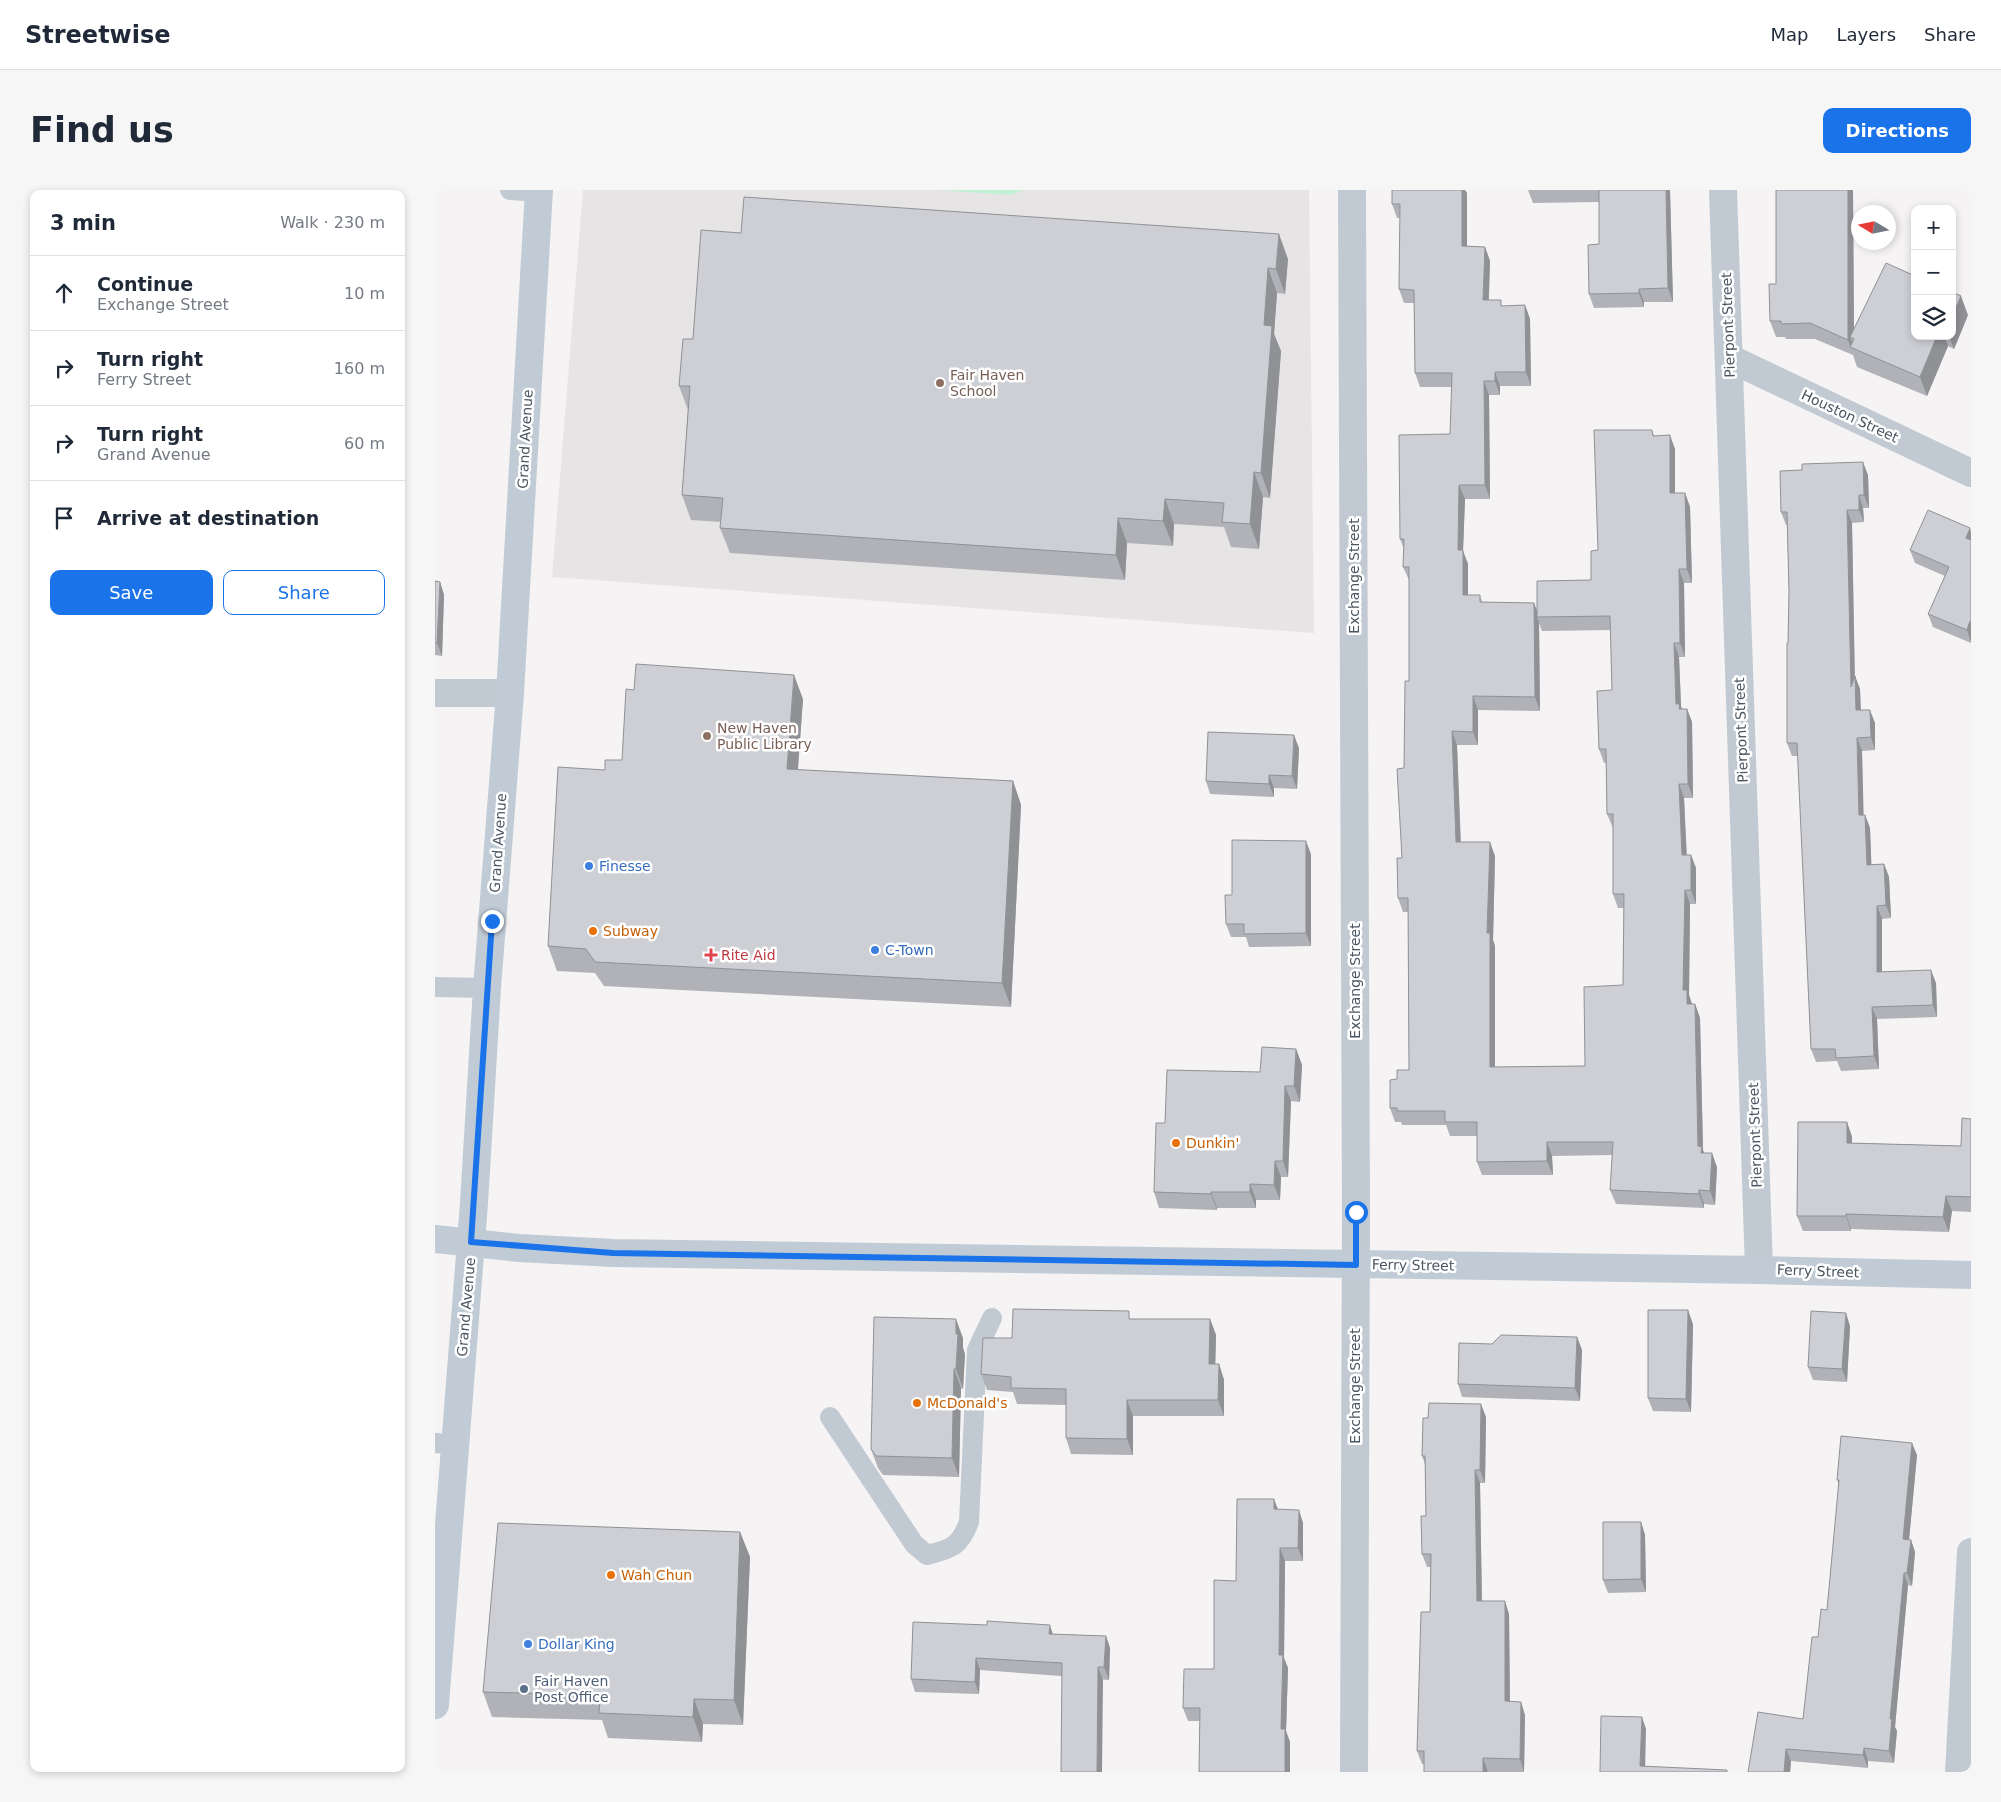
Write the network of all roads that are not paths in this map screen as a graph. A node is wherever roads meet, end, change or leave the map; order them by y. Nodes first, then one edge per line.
1 (510, 190) edge
2 (1352, 190) edge
3 (1723, 190) edge
4 (539, 191) edge
5 (1729, 358) junction
6 (1971, 473) edge
7 (435, 692) edge
8 (510, 693) junction
9 (435, 987) edge
10 (487, 988) junction
11 (435, 1239) edge
12 (471, 1242) junction
13 (1356, 1265) junction
14 (1759, 1270) junction
15 (1971, 1275) edge
16 (992, 1318) dead end
17 (830, 1417) dead end
18 (445, 1444) edge
19 (1971, 1552) edge
20 (435, 1705) edge
21 (1964, 1760) edge
22 (1354, 1772) edge

1 - 4 lane
2 - 13 street, Exchange Street
3 - 5 street, Pierpont Street
4 - 8 main road, Grand Avenue
5 - 6 street, Houston Street
5 - 14 street, Pierpont Street
7 - 8 street
8 - 10 main road, Grand Avenue
9 - 10 lane
10 - 12 main road, Grand Avenue
11 - 12 main road, Ferry Street
12 - 13 main road, Ferry Street
12 - 18 main road, Grand Avenue
13 - 14 main road, Ferry Street
13 - 22 street, Exchange Street
14 - 15 main road, Ferry Street
16 - 17 lane
18 - 20 main road, Grand Avenue
19 - 21 street

